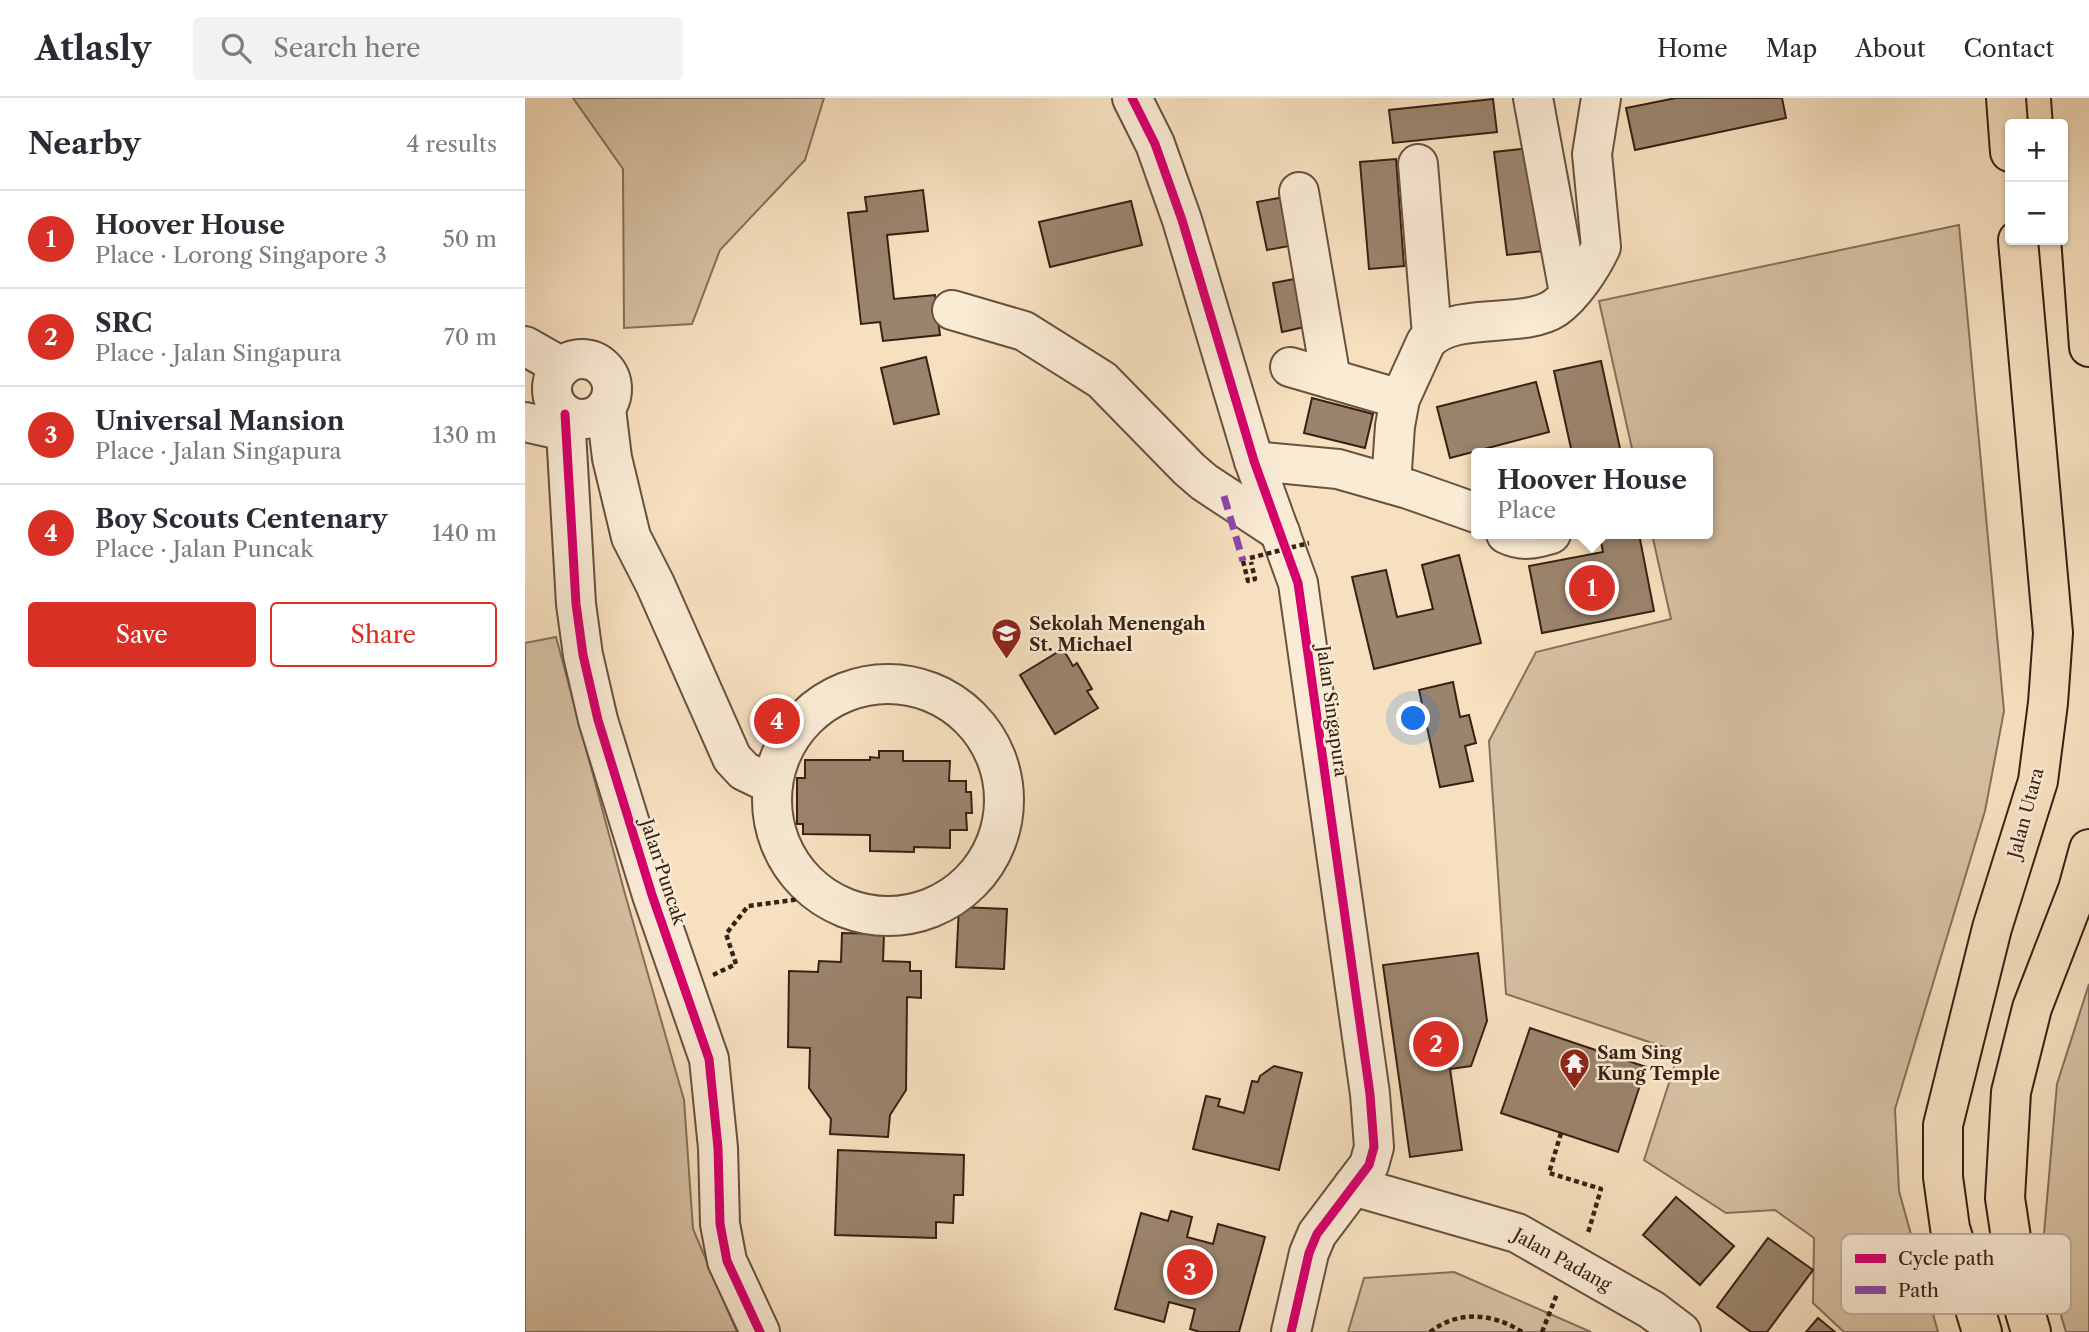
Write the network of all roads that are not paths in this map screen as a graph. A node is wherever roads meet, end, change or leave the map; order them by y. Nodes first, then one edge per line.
1 (1132, 98) edge
2 (1534, 98) edge
3 (1601, 98) edge
4 (2006, 98) edge
5 (2071, 98) edge
6 (2008, 119) edge
7 (1418, 164) dead end
8 (1299, 192) dead end
9 (2018, 245) edge
10 (1569, 293) junction
11 (951, 310) dead end
12 (1432, 335) junction
13 (525, 346) edge
14 (2089, 347) edge
15 (1290, 367) dead end
16 (1331, 379) junction
17 (554, 396) edge
18 (1400, 399) junction
19 (606, 409) junction
20 (525, 422) edge
21 (1254, 460) junction
22 (1391, 484) junction
23 (1471, 511) edge
24 (1294, 538) junction
25 (1518, 539) edge
26 (1536, 539) edge
27 (773, 785) junction
28 (2089, 849) edge
29 (1353, 1186) junction
30 (1952, 1234) edge
31 (2010, 1234) edge
32 (1976, 1314) edge
33 (2026, 1314) edge
34 (760, 1332) edge
35 (1291, 1332) edge
36 (1681, 1332) edge
37 (1982, 1332) edge
38 (2031, 1332) edge

1 - 21 street, Jalan Singapura
2 - 10 street
3 - 10 street
4 - 6 highway
5 - 14 highway
7 - 12 street
8 - 16 street
9 - 30 highway, Jalan Utara
10 - 12 street
11 - 24 street
12 - 18 street
13 - 17 street
15 - 16 street
16 - 18 street
17 - 19 street
17 - 19 street
17 - 20 street
17 - 34 street, Jalan Puncak
18 - 22 street
19 - 27 street
21 - 22 street
21 - 24 street, Jalan Singapura
22 - 23 street
24 - 29 street, Jalan Singapura
25 - 26 street
27 - 27 street
28 - 31 highway
29 - 35 street, Jalan Singapura
29 - 36 street, Jalan Padang
32 - 37 highway, Jalan Utara
33 - 38 highway

